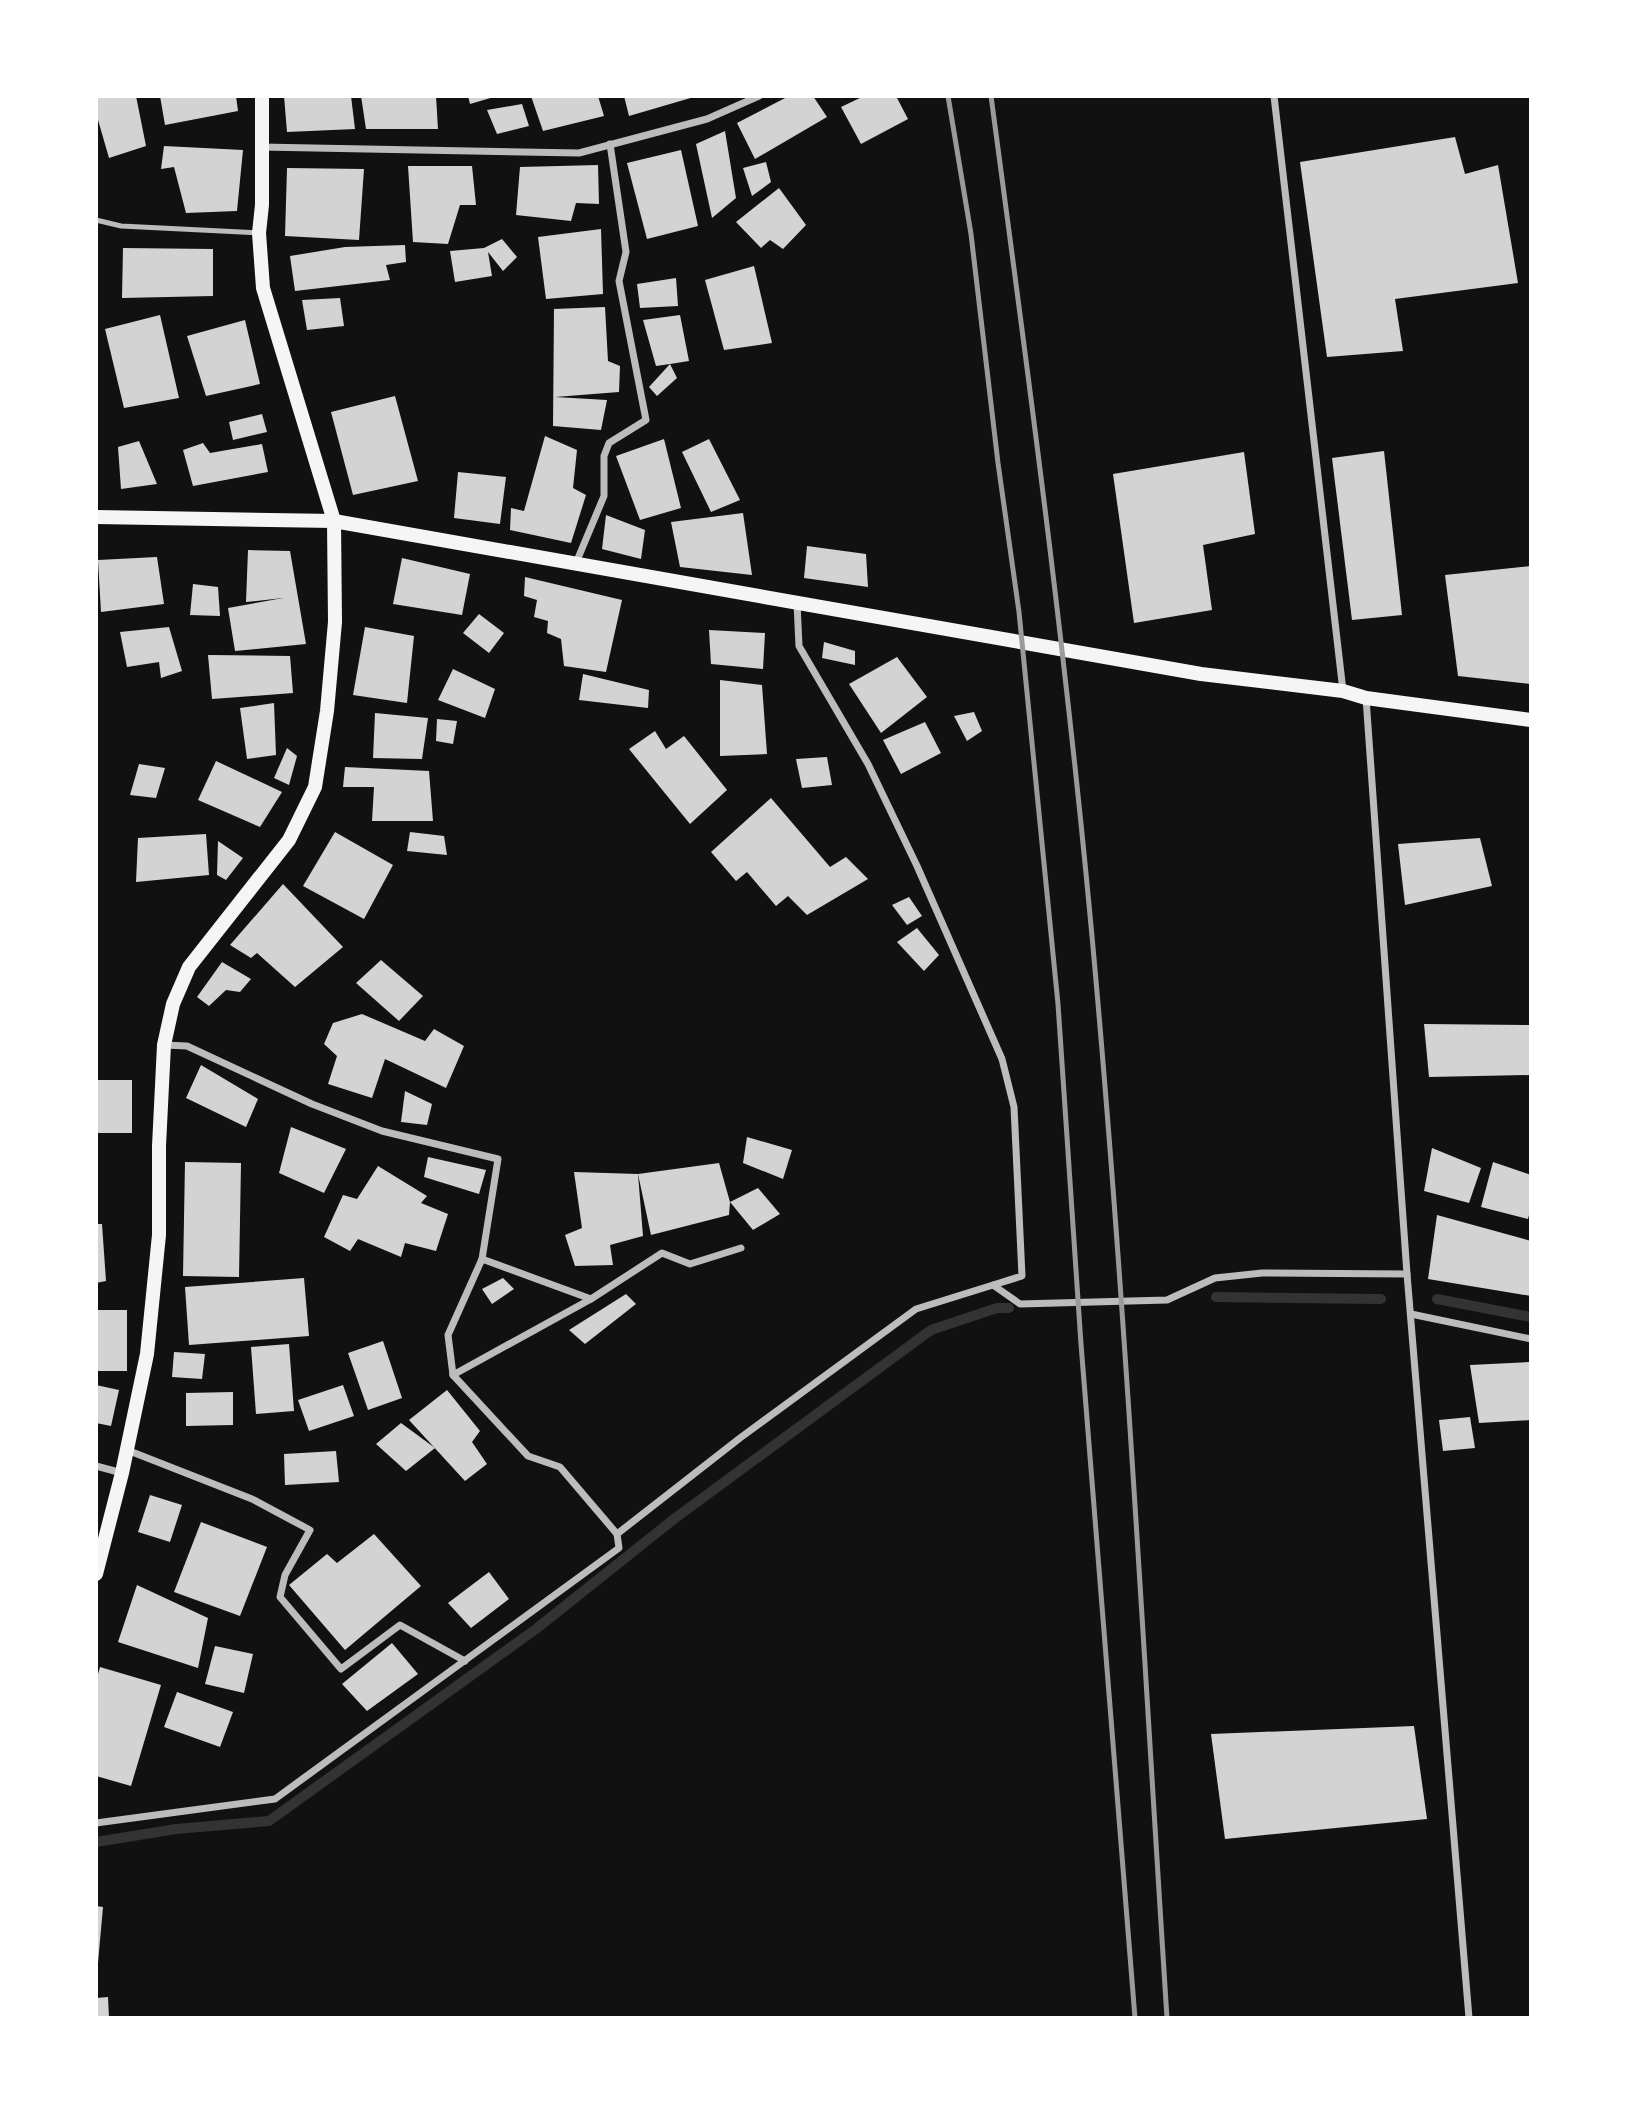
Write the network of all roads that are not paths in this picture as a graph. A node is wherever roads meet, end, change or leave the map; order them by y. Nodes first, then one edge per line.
1 (262, 96) edge
2 (759, 96) edge
3 (1274, 96) edge
4 (610, 144) junction
5 (261, 147) junction
6 (96, 220) edge
7 (259, 233) junction
8 (96, 517) edge
9 (334, 521) junction
10 (576, 564) junction
11 (797, 603) junction
12 (1343, 691) junction
13 (1366, 698) junction
14 (1531, 720) edge
15 (164, 1045) junction
16 (741, 1248) dead end
17 (482, 1259) junction
18 (1407, 1275) junction
19 (993, 1285) junction
20 (591, 1299) junction
21 (1411, 1314) junction
22 (1531, 1339) edge
23 (453, 1375) junction
24 (126, 1450) junction
25 (96, 1466) edge
26 (122, 1473) junction
27 (617, 1534) junction
28 (96, 1574) edge
29 (466, 1661) junction
30 (96, 1823) edge
31 (1469, 2018) edge

1 - 5 main road
2 - 4 street
3 - 12 street
4 - 5 street
4 - 10 street
5 - 7 main road
6 - 7 lane
7 - 9 main road
8 - 9 main road
9 - 10 main road
9 - 15 main road
10 - 11 main road
11 - 12 main road
11 - 19 street
12 - 13 main road
13 - 14 main road
13 - 18 street
15 - 17 street
15 - 24 main road
16 - 20 street
17 - 20 street
17 - 23 street
18 - 19 street
18 - 21 street
19 - 27 street
20 - 23 street
21 - 22 street
21 - 31 street
23 - 27 street
24 - 26 main road
24 - 29 street
25 - 26 street
26 - 28 main road
27 - 29 street
29 - 30 street

